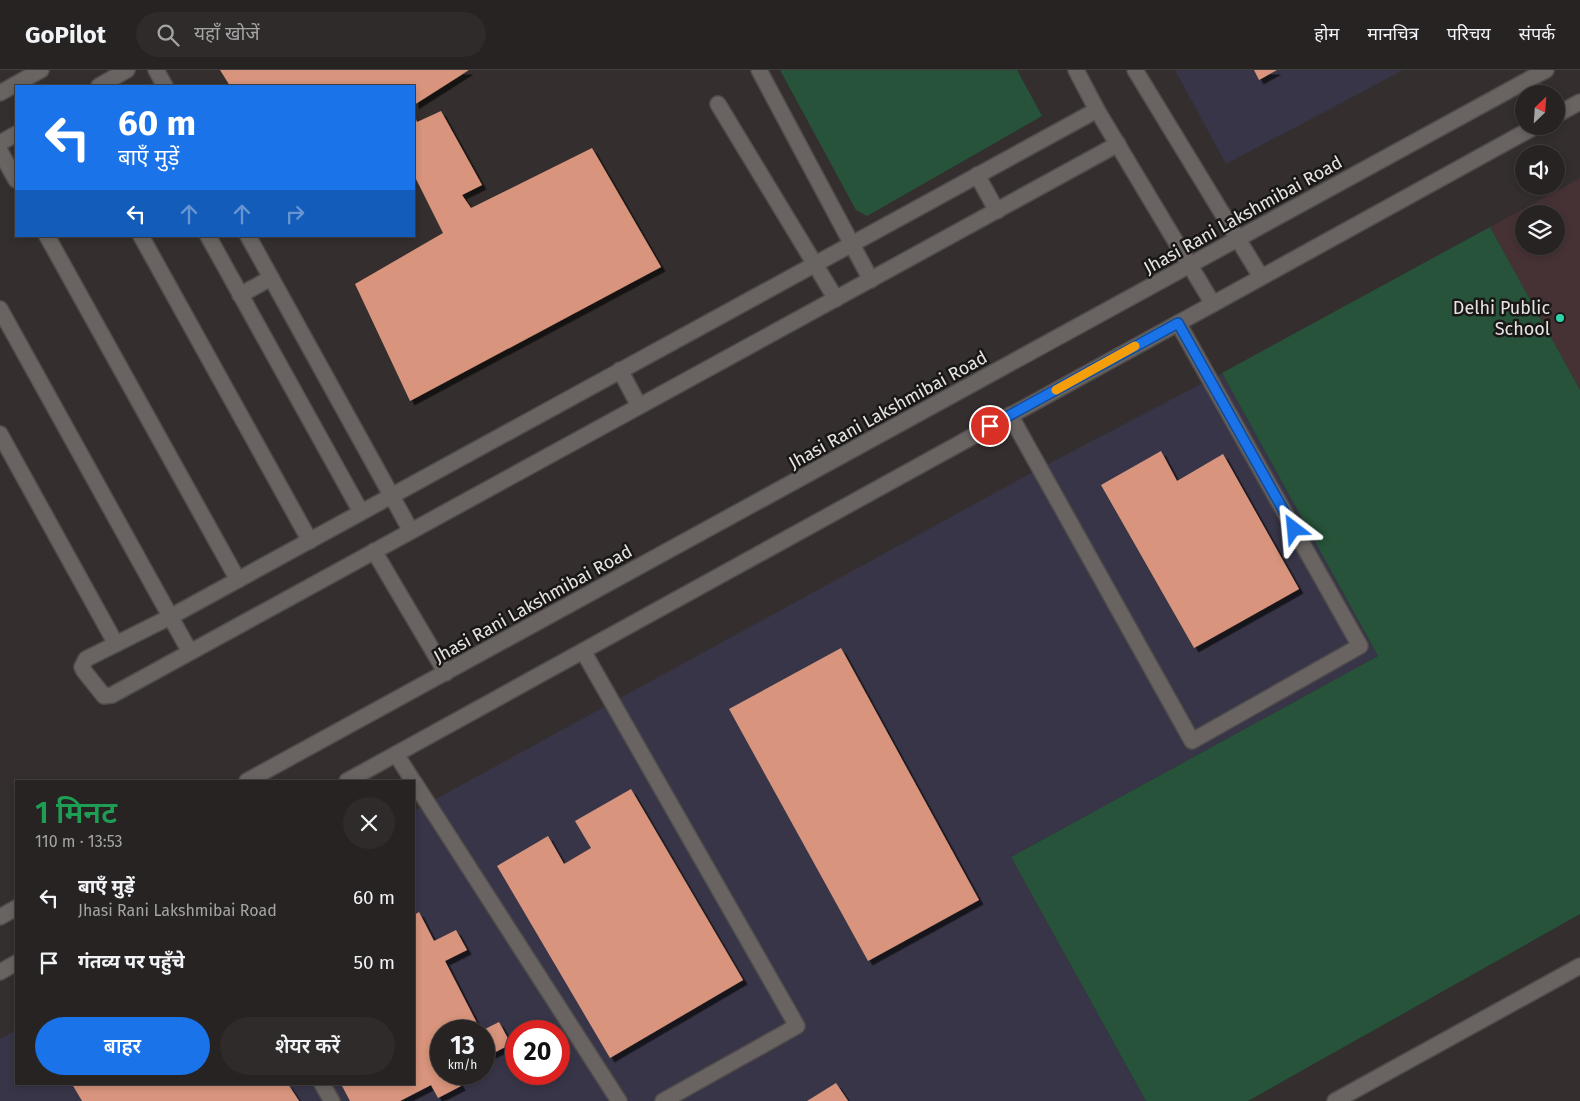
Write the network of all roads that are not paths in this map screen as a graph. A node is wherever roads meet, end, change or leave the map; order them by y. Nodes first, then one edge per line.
1 (41, 70) edge
2 (156, 70) edge
3 (759, 70) edge
4 (1076, 70) edge
5 (1135, 70) edge
6 (1546, 70) edge
7 (122, 75) edge
8 (101, 85) edge
9 (165, 85) edge
10 (0, 93) edge
11 (1580, 102) edge
12 (718, 104) dead end
13 (1097, 110) junction
14 (1565, 110) edge
15 (15, 135) edge
16 (1520, 135) edge
17 (0, 143) edge
18 (1118, 144) junction
19 (0, 151) edge
20 (977, 175) junction
21 (15, 178) edge
22 (997, 211) junction
23 (48, 237) edge
24 (142, 237) edge
25 (209, 237) edge
26 (249, 237) edge
27 (1240, 239) junction
28 (851, 244) junction
29 (816, 263) junction
30 (1190, 266) junction
31 (1262, 277) junction
32 (271, 278) junction
33 (870, 280) junction
34 (240, 295) junction
35 (836, 299) junction
36 (1213, 304) junction
37 (0, 309) edge
38 (1178, 323) junction
39 (620, 370) junction
40 (640, 406) junction
41 (1010, 415) junction
42 (0, 434) edge
43 (392, 496) junction
44 (361, 512) junction
45 (412, 531) junction
46 (310, 540) junction
47 (374, 551) junction
48 (238, 580) junction
49 (170, 617) junction
50 (116, 644) junction
51 (583, 651) junction
52 (190, 652) junction
53 (446, 673) junction
54 (396, 754) junction
55 (250, 780) edge
56 (349, 780) edge
57 (413, 780) edge
58 (415, 784) edge
59 (15, 909) edge
60 (0, 917) edge
61 (15, 964) edge
62 (1580, 966) edge
63 (0, 972) edge
64 (323, 1085) edge
65 (332, 1101) edge
66 (619, 1101) edge
67 (663, 1101) edge
68 (1335, 1101) edge

1 - 10 main road
2 - 9 main road
3 - 28 main road
4 - 13 main road
5 - 27 main road
6 - 27 main road, Jhasi Rani Lakshmibai Road
7 - 8 main road
11 - 14 main road
12 - 29 main road
13 - 18 main road
13 - 20 main road
15 - 17 main road
16 - 31 main road
18 - 22 main road
18 - 30 main road
19 - 21 main road
20 - 22 main road
20 - 28 main road
22 - 33 main road
23 - 48 main road
24 - 46 main road
25 - 34 main road
26 - 32 main road
27 - 30 main road, Jhasi Rani Lakshmibai Road
27 - 31 main road
28 - 29 main road
28 - 33 main road
29 - 35 main road
29 - 39 main road
30 - 36 main road
30 - 53 main road, Jhasi Rani Lakshmibai Road
31 - 36 main road
32 - 34 main road
32 - 43 main road
33 - 35 main road
34 - 44 main road
35 - 40 main road
36 - 38 main road
37 - 49 main road
38 - 41 main road
38 - 41 main road
39 - 40 main road
39 - 43 main road
40 - 45 main road
41 - 51 main road
42 - 50 main road
43 - 44 main road
43 - 45 main road
44 - 46 main road
45 - 47 main road
46 - 48 main road
47 - 52 main road
47 - 53 main road
48 - 49 main road
49 - 50 main road
49 - 52 main road
50 - 52 main road
51 - 54 main road
51 - 67 main road
53 - 55 main road, Jhasi Rani Lakshmibai Road
54 - 56 main road
54 - 57 main road
58 - 66 main road
59 - 60 main road
61 - 63 main road
62 - 68 main road
64 - 65 main road

